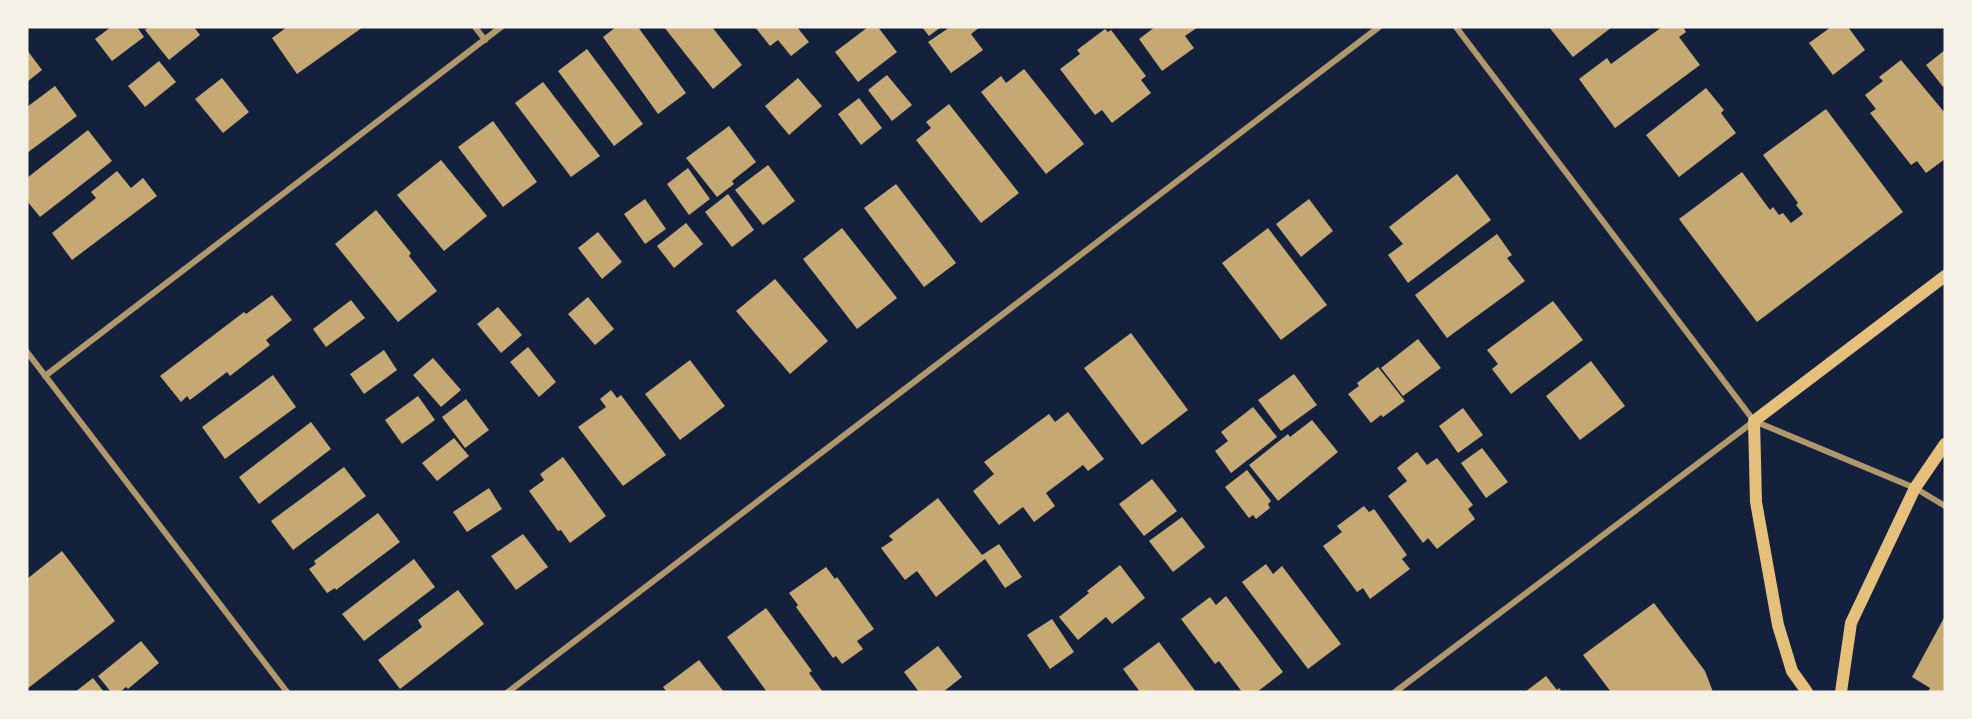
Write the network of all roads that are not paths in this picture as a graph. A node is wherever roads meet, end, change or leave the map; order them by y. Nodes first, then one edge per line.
1 (475, 27) edge
2 (501, 27) edge
3 (1379, 27) edge
4 (1456, 27) edge
5 (484, 40) junction
6 (1945, 276) edge
7 (27, 352) edge
8 (45, 376) junction
9 (1754, 421) junction
10 (1945, 444) edge
11 (1915, 488) junction
12 (1945, 506) edge
13 (287, 692) edge
14 (508, 692) edge
15 (1395, 692) edge
16 (1807, 692) edge
17 (1841, 692) edge

1 - 5 street
2 - 5 street
3 - 14 street
4 - 9 street
5 - 8 street
6 - 9 main road
7 - 8 street
8 - 13 street
9 - 11 street
9 - 15 street
9 - 16 main road
10 - 11 main road
11 - 12 street
11 - 17 main road

